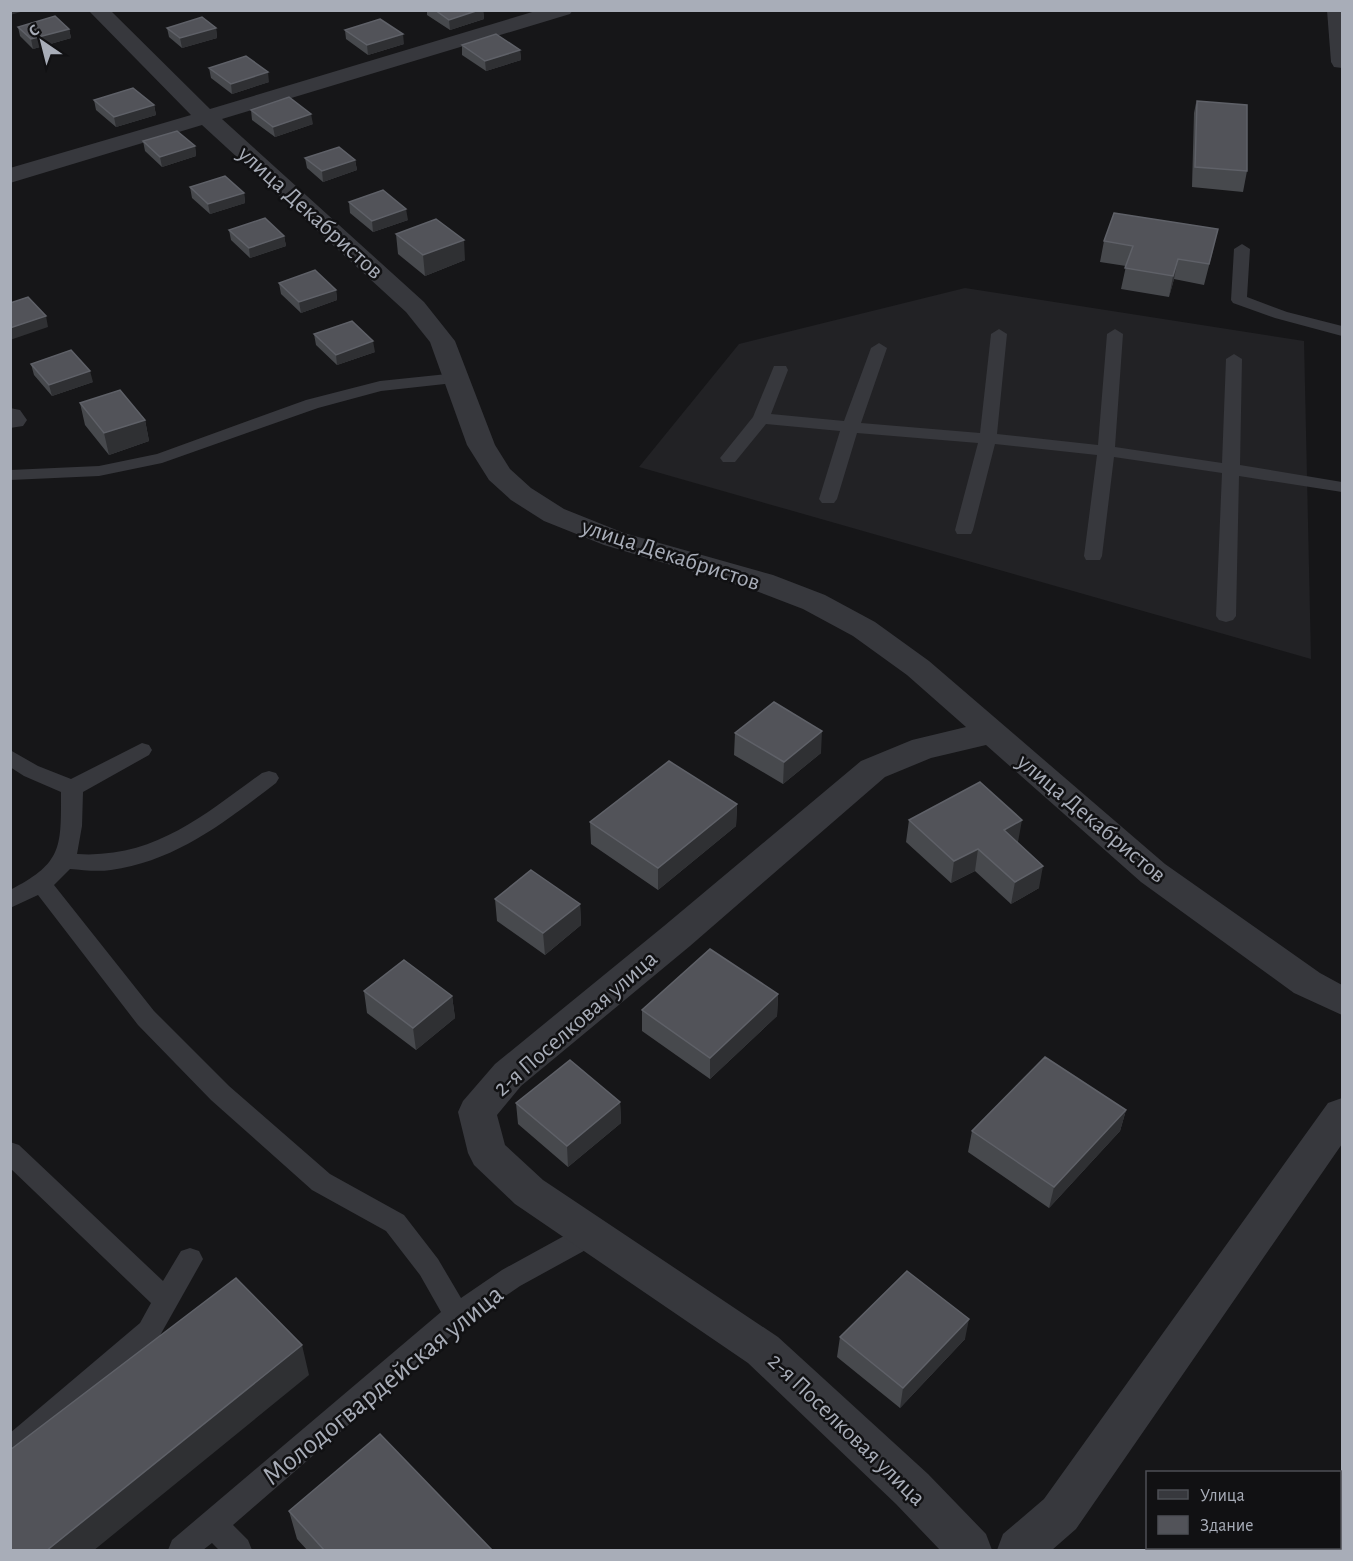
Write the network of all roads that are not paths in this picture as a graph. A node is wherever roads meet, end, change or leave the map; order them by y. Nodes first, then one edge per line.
1 (98, 10) edge
2 (563, 10) edge
3 (1337, 10) edge
4 (1342, 62) edge
5 (206, 117) junction
6 (10, 176) edge
7 (1242, 249) dead end
8 (1342, 331) edge
9 (999, 334) dead end
10 (1115, 334) dead end
11 (879, 348) dead end
12 (1234, 359) dead end
13 (780, 370) dead end
14 (457, 378) junction
15 (761, 418) junction
16 (850, 428) junction
17 (988, 438) junction
18 (1106, 451) junction
19 (729, 458) dead end
20 (1230, 470) junction
21 (10, 475) edge
22 (1342, 487) edge
23 (828, 499) dead end
24 (964, 530) dead end
25 (1093, 556) dead end
26 (1226, 616) dead end
27 (990, 733) junction
28 (142, 750) dead end
29 (10, 757) edge
30 (269, 778) dead end
31 (72, 788) junction
32 (64, 861) junction
33 (41, 884) junction
34 (10, 900) edge
35 (1342, 1001) edge
36 (1342, 1114) edge
37 (10, 1152) edge
38 (592, 1233) junction
39 (190, 1259) dead end
40 (166, 1301) junction
41 (457, 1314) junction
42 (10, 1451) edge
43 (213, 1524) junction
44 (182, 1551) edge
45 (238, 1551) edge
46 (970, 1551) edge
47 (1019, 1551) edge

1 - 5 street, улица Декабристов
2 - 5 street
3 - 4 street
5 - 6 street
5 - 14 street, улица Декабристов
7 - 8 lane
9 - 17 lane
10 - 18 lane
11 - 16 lane
12 - 20 lane
13 - 15 lane
14 - 21 lane
14 - 27 street, улица Декабристов
15 - 16 lane
15 - 19 lane
16 - 17 lane
16 - 23 lane
17 - 18 lane
17 - 24 lane
18 - 20 lane
18 - 25 lane
20 - 22 lane
20 - 26 lane
27 - 35 street, улица Декабристов
27 - 38 street, 2-я Поселковая улица
28 - 31 lane
29 - 31 lane
30 - 32 lane
31 - 32 lane
32 - 33 lane
33 - 34 lane
33 - 41 lane
36 - 47 street
37 - 40 lane
38 - 41 lane, Молодогвардейская улица
38 - 46 street, 2-я Поселковая улица
39 - 40 lane
40 - 42 lane
41 - 43 lane, Молодогвардейская улица
43 - 44 lane, Молодогвардейская улица
43 - 45 lane

